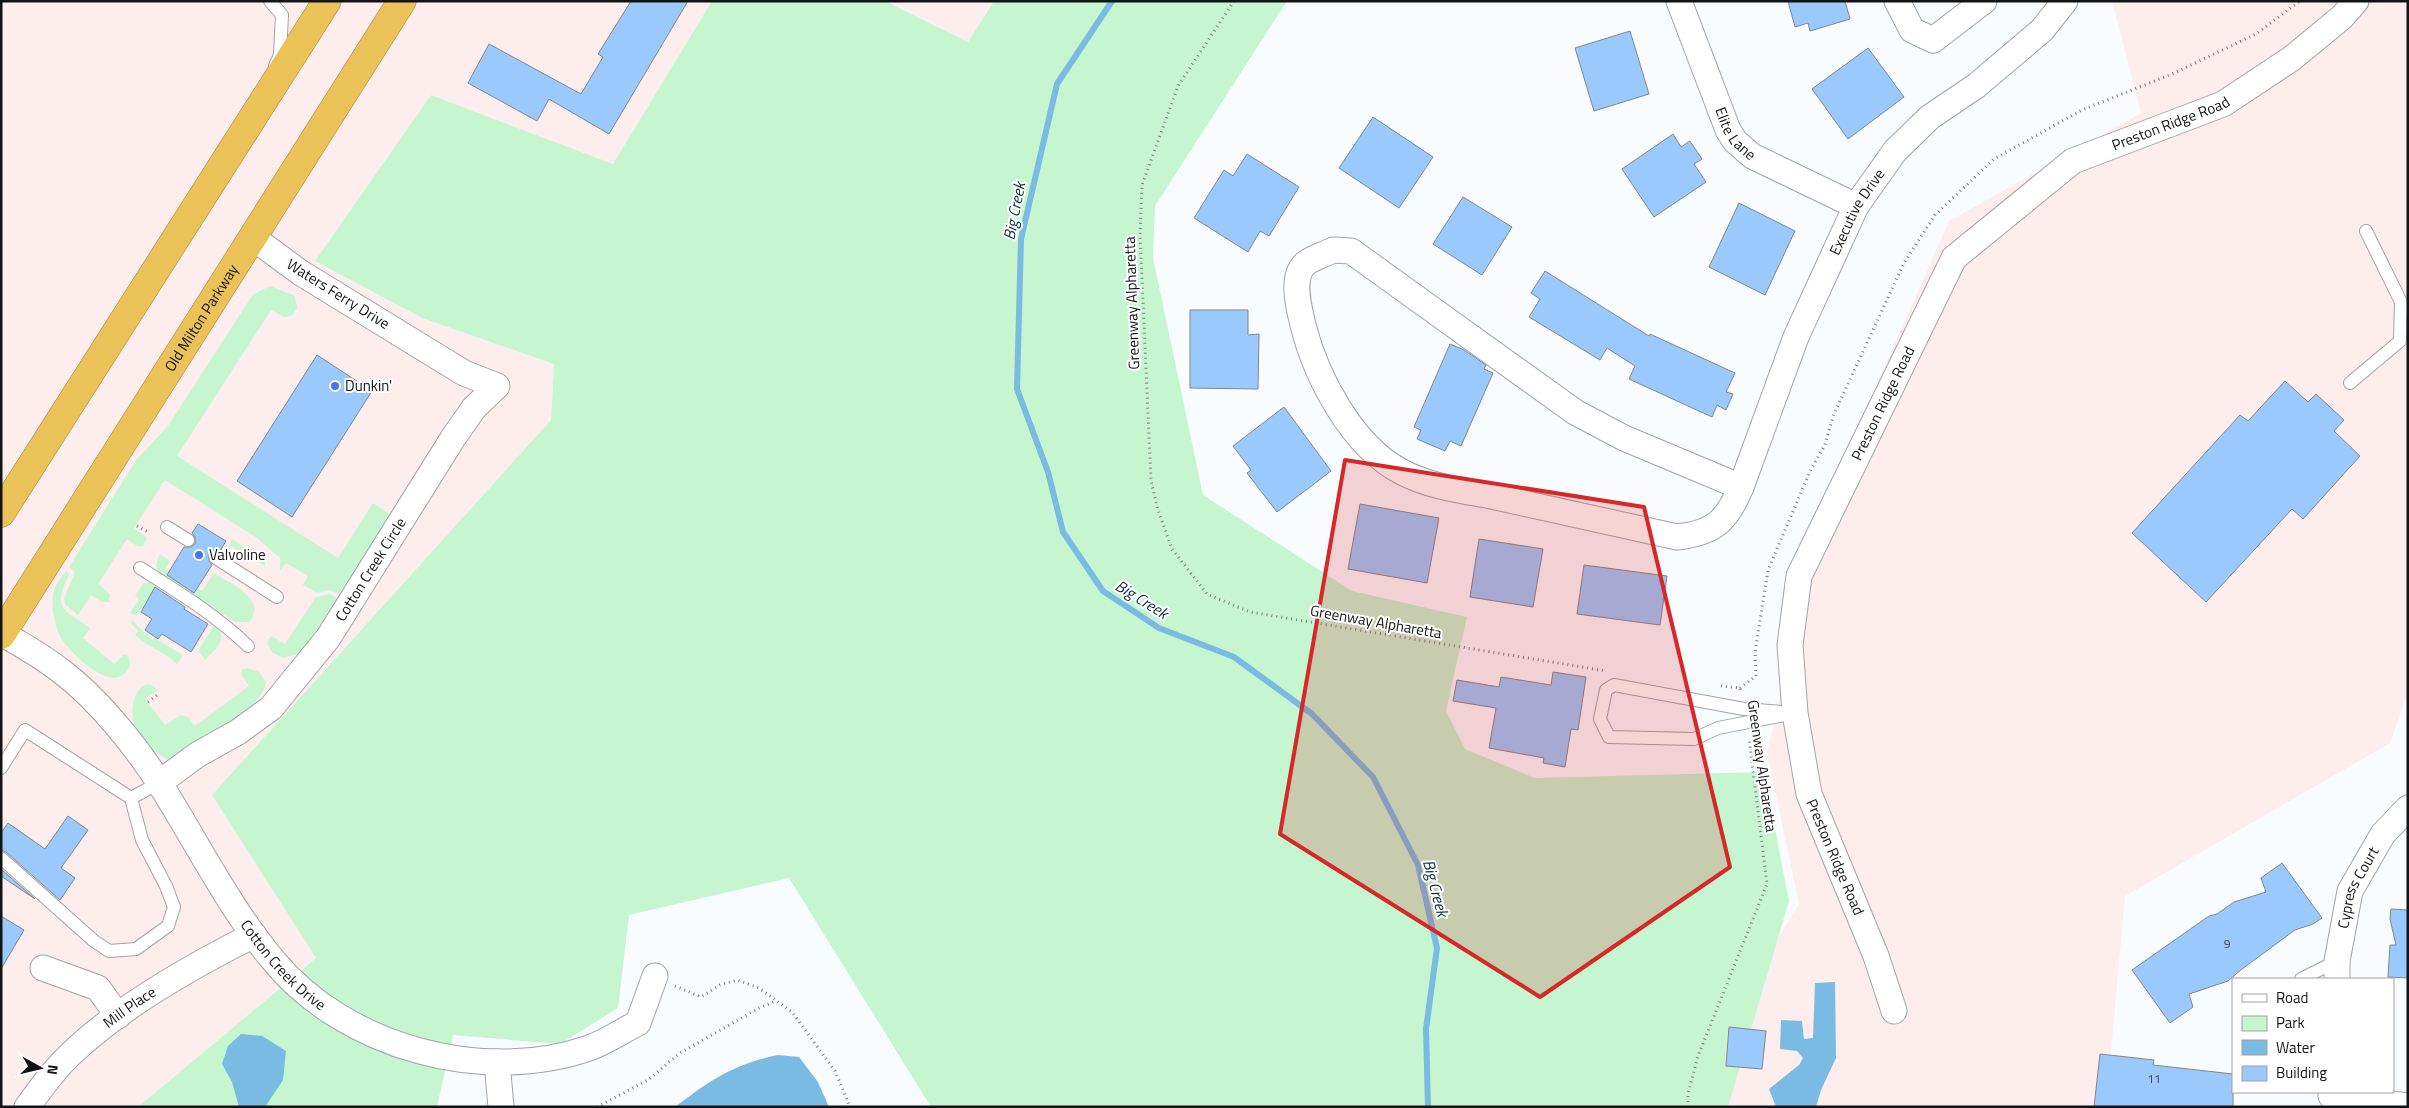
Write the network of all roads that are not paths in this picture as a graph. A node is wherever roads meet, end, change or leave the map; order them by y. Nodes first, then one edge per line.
1 (270, 1) edge
2 (327, 1) edge
3 (402, 1) edge
4 (1678, 1) edge
5 (1897, 1) edge
6 (1984, 1) edge
7 (2065, 1) edge
8 (2356, 1) edge
9 (252, 119) junction
10 (1856, 206) junction
11 (2366, 231) dead end
12 (252, 237) junction
13 (425, 348) joint
14 (2350, 383) dead end
15 (1740, 487) junction
16 (1, 513) edge
17 (167, 527) dead end
18 (188, 540) dead end
19 (216, 558) dead end
20 (140, 568) dead end
21 (276, 597) dead end
22 (2, 633) edge
23 (248, 646) dead end
24 (1795, 713) junction
25 (1, 768) edge
26 (159, 783) junction
27 (131, 798) junction
28 (2408, 808) edge
29 (1, 858) edge
30 (254, 935) junction
31 (43, 968) dead end
32 (2337, 970) edge
33 (654, 976) road end
34 (2305, 978) edge
35 (1894, 1011) dead end
36 (118, 1016) junction
37 (497, 1062) junction
38 (2330, 1098) edge
39 (2408, 1106) edge
40 (27, 1107) edge
41 (501, 1107) edge

1 - 9 lane
2 - 9 highway
3 - 12 highway, Old Milton Parkway
4 - 10 street, Elite Lane
5 - 6 street
7 - 10 street, Executive Drive
8 - 24 street, Preston Ridge Road
9 - 16 highway
10 - 15 street, Executive Drive
11 - 14 lane
12 - 13 street, Waters Ferry Drive
12 - 22 highway, Old Milton Parkway
13 - 26 street, Cotton Creek Circle
15 - 15 street, Executive Drive
17 - 18 lane
19 - 21 lane
20 - 23 lane
22 - 26 street, Cotton Creek Drive
24 - 24 lane
24 - 35 street, Preston Ridge Road
25 - 27 lane
26 - 27 lane
26 - 30 street, Cotton Creek Drive
27 - 29 lane
28 - 32 street, Cypress Court
30 - 36 street, Mill Place
30 - 37 street, Cotton Creek Drive
31 - 36 street
32 - 34 lane
33 - 37 street, Cotton Creek Drive
36 - 40 street, Mill Place
37 - 41 street
38 - 39 street

